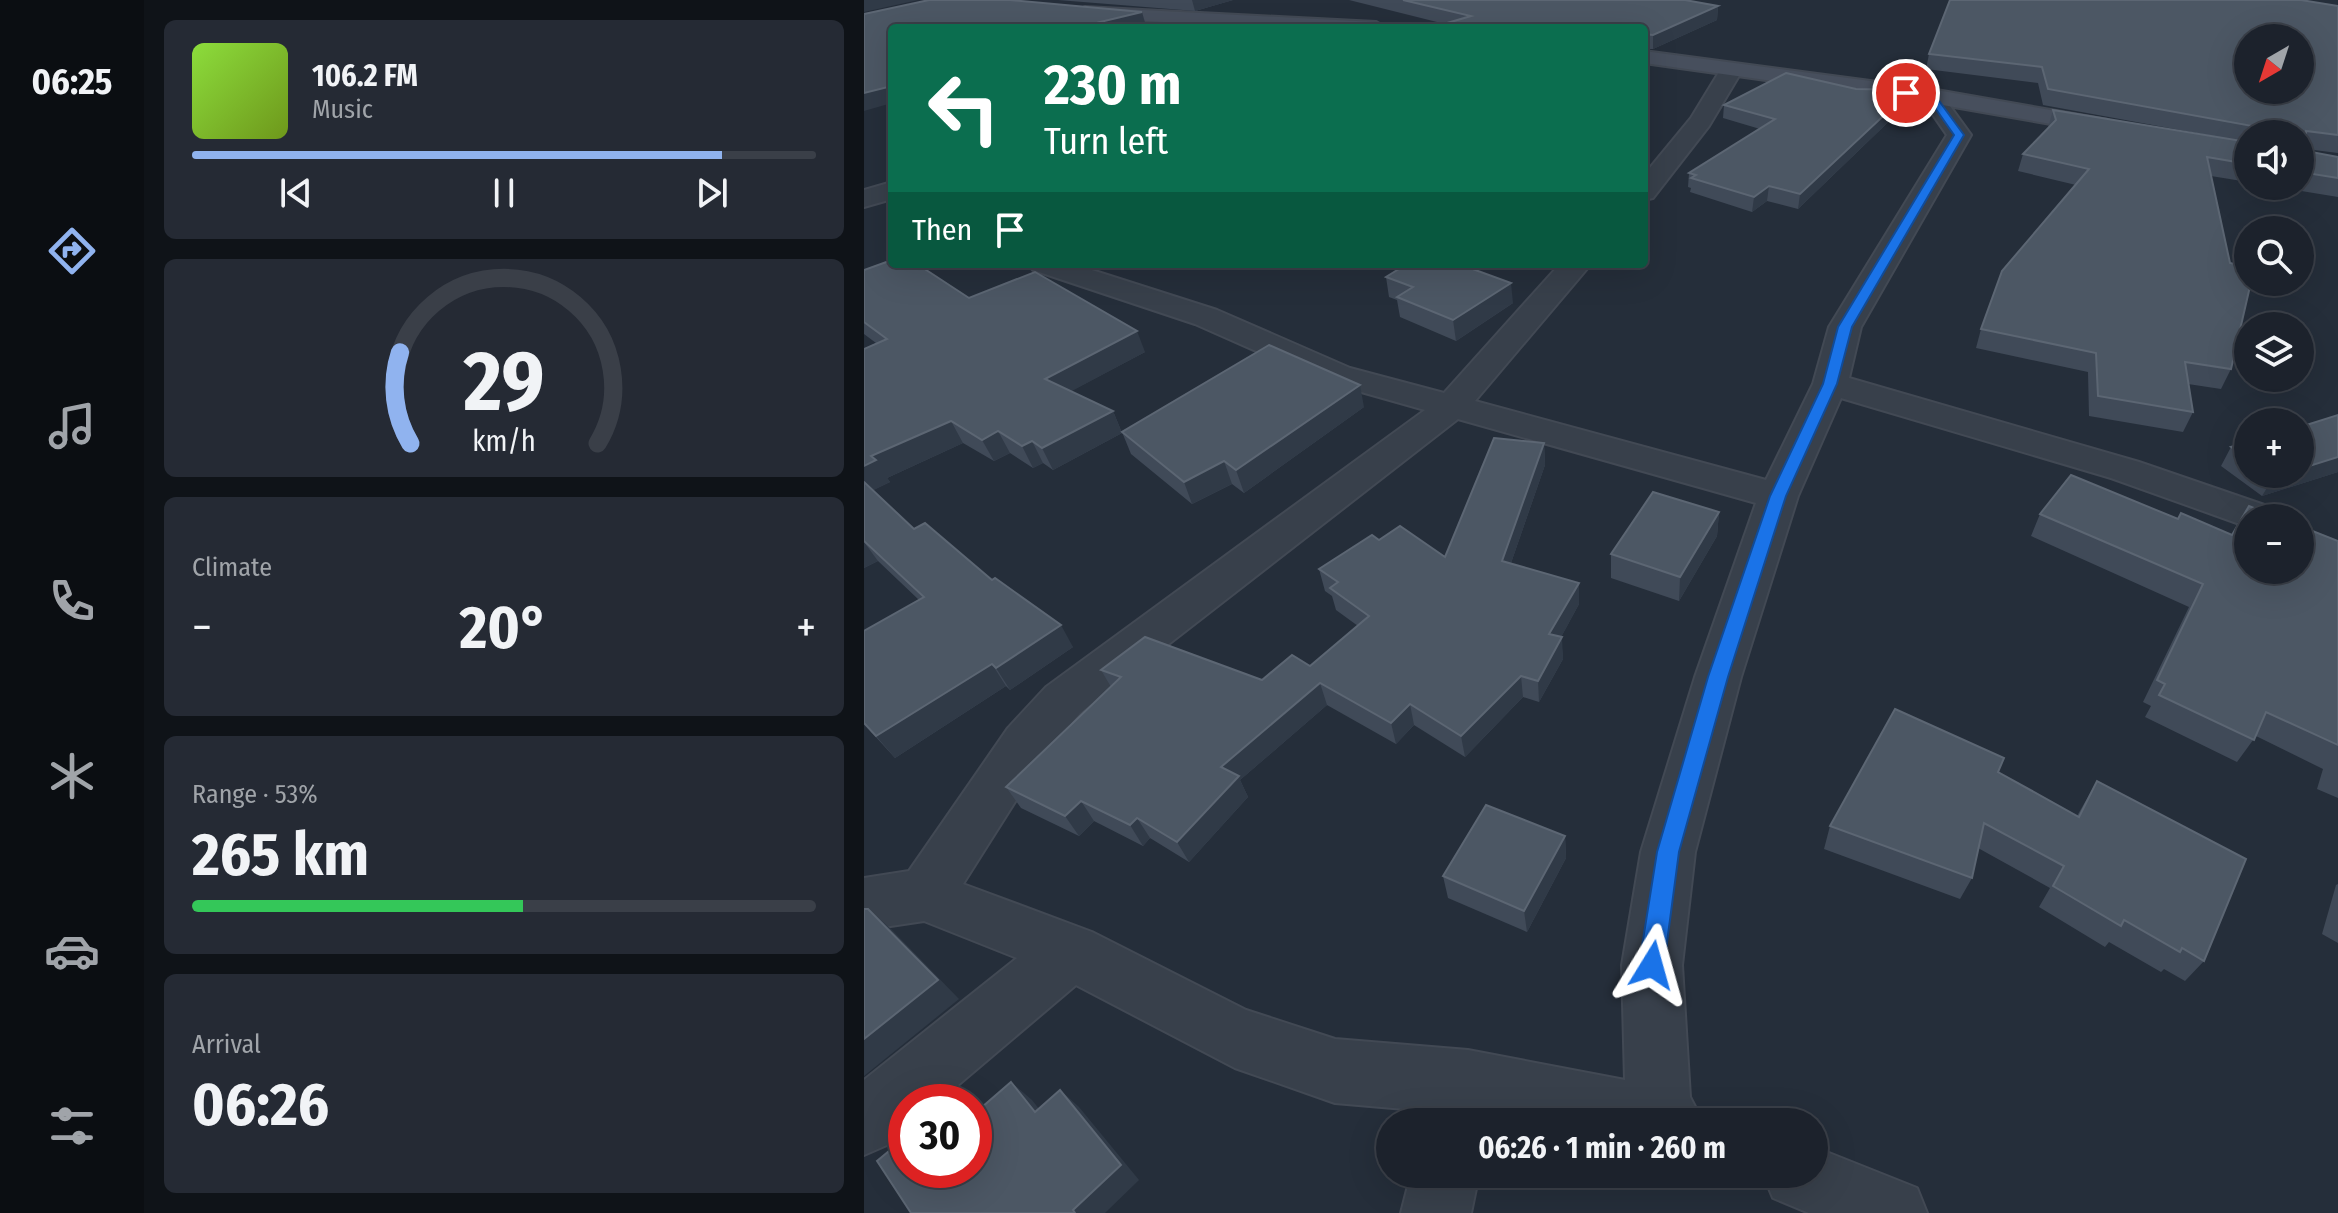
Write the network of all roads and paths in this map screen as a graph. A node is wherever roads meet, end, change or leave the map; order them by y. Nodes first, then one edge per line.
1 (1068, 11) edge
2 (1304, 24) edge
3 (1648, 58) edge
4 (1732, 69) junction
5 (1931, 96) junction
6 (2129, 131) edge
7 (1648, 187) edge
8 (1055, 268) edge
9 (1572, 268) edge
10 (1830, 384) junction
11 (1450, 408) junction
12 (1778, 496) junction
13 (2234, 508) edge
14 (925, 895) junction
15 (864, 904) edge
16 (1071, 952) junction
17 (1463, 1102) edge
18 (1530, 1108) edge
19 (1663, 1108) edge
20 (864, 1122) edge
21 (1828, 1187) edge
22 (1442, 1188) edge
23 (1436, 1213) edge
24 (1892, 1213) edge

1 - 2 street
3 - 4 street
4 - 5 street
4 - 7 street
5 - 6 street
5 - 10 street
8 - 11 street
9 - 11 street
10 - 12 street
10 - 13 street
11 - 12 street
11 - 14 street
12 - 19 street
14 - 15 street
14 - 16 street
16 - 17 street
16 - 20 street
17 - 18 street
21 - 24 street
22 - 23 street

